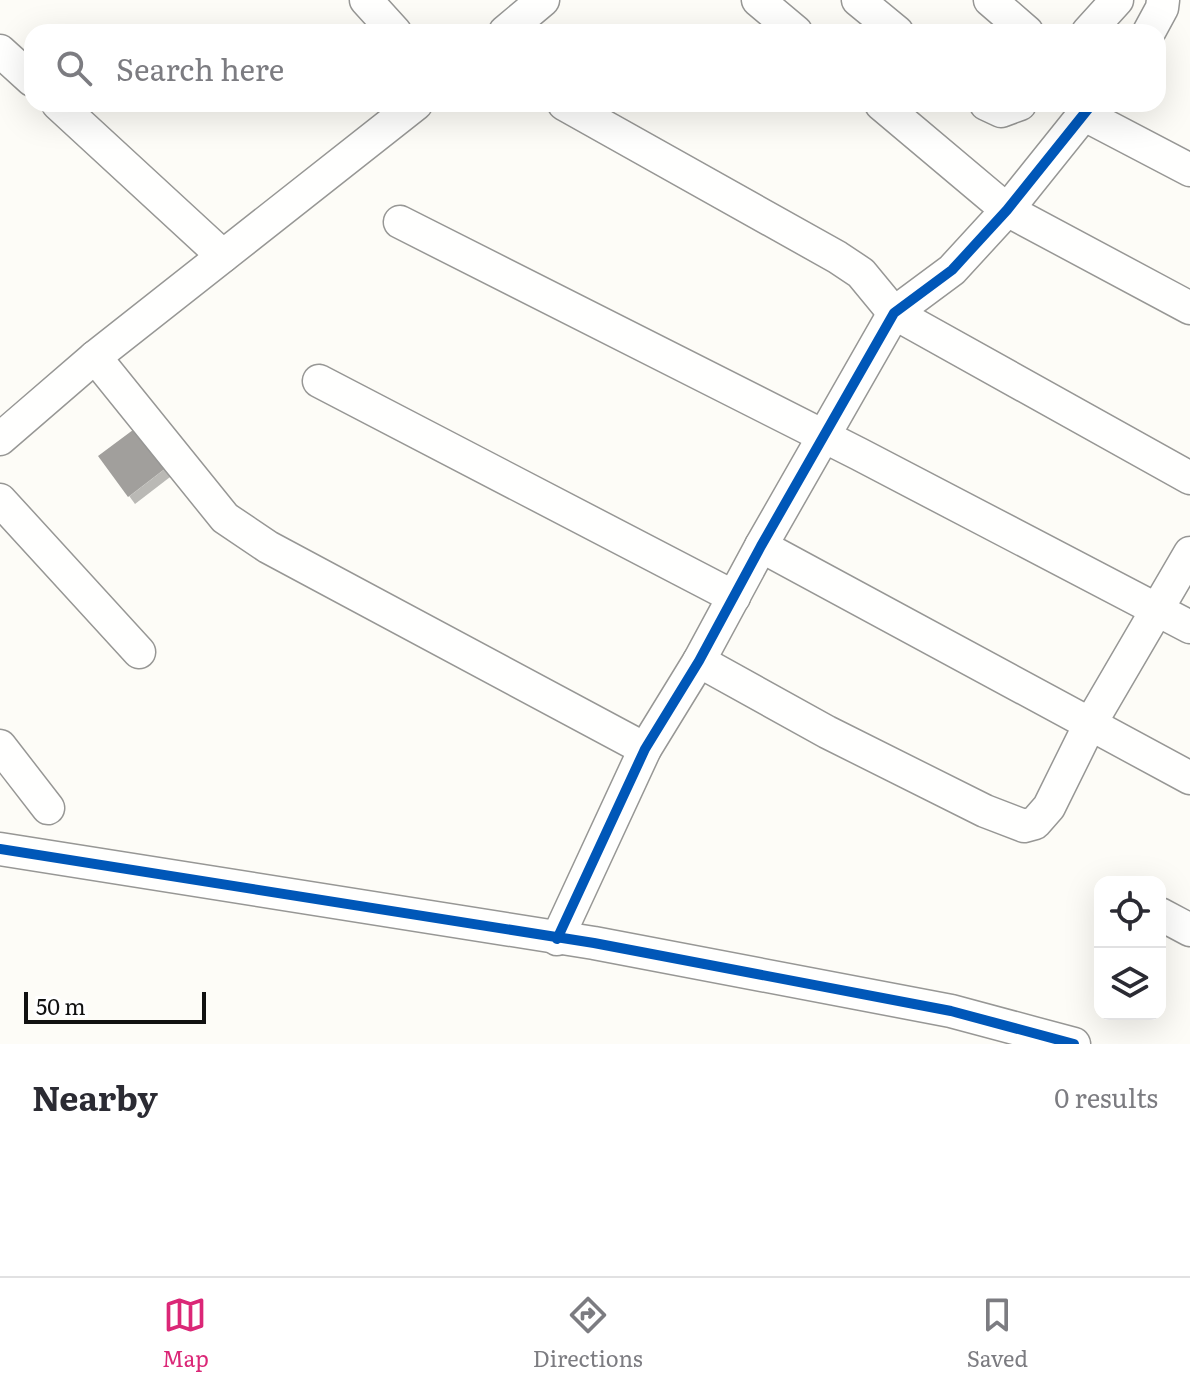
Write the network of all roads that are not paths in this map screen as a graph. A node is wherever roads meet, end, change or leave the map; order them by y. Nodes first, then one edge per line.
1 (366, 0) edge
2 (543, 0) edge
3 (758, 0) edge
4 (858, 0) edge
5 (990, 0) edge
6 (1117, 0) edge
7 (1163, 0) edge
8 (388, 24) edge
9 (514, 24) edge
10 (786, 24) edge
11 (887, 24) edge
12 (1018, 24) edge
13 (1095, 24) edge
14 (1153, 24) edge
15 (0, 51) edge
16 (24, 73) edge
17 (67, 112) edge
18 (406, 112) edge
19 (578, 112) edge
20 (891, 112) edge
21 (1086, 112) edge
22 (1093, 112) edge
23 (1190, 170) edge
24 (1007, 210) junction
25 (400, 222) dead end
26 (223, 256) junction
27 (1190, 308) edge
28 (894, 313) junction
29 (95, 357) junction
30 (319, 381) dead end
31 (823, 438) junction
32 (0, 439) edge
33 (1190, 478) edge
34 (0, 500) edge
35 (761, 546) junction
36 (1190, 553) edge
37 (734, 597) junction
38 (1158, 611) junction
39 (1190, 627) edge
40 (139, 652) dead end
41 (699, 661) junction
42 (1089, 726) junction
43 (0, 746) edge
44 (645, 749) junction
45 (1190, 778) edge
46 (48, 808) dead end
47 (0, 849) edge
48 (1166, 917) edge
49 (1190, 930) edge
50 (557, 939) junction
51 (1074, 1044) edge

1 - 8 street
2 - 9 street
3 - 10 street
4 - 11 street
5 - 12 street
6 - 13 street
7 - 14 street
15 - 16 street
17 - 26 street
18 - 26 street
19 - 28 street
20 - 24 street
21 - 24 street
22 - 23 street
24 - 27 street
24 - 28 street
25 - 31 street
26 - 29 street
28 - 31 street
28 - 33 street
29 - 32 street
29 - 44 street
30 - 37 street
31 - 35 street
31 - 38 street
34 - 40 street
35 - 37 street
35 - 42 street
36 - 38 street
37 - 41 street
38 - 39 street
38 - 42 street
41 - 42 street
41 - 44 street
42 - 45 street
43 - 46 street
44 - 50 street
47 - 50 street
48 - 49 street
50 - 51 street

